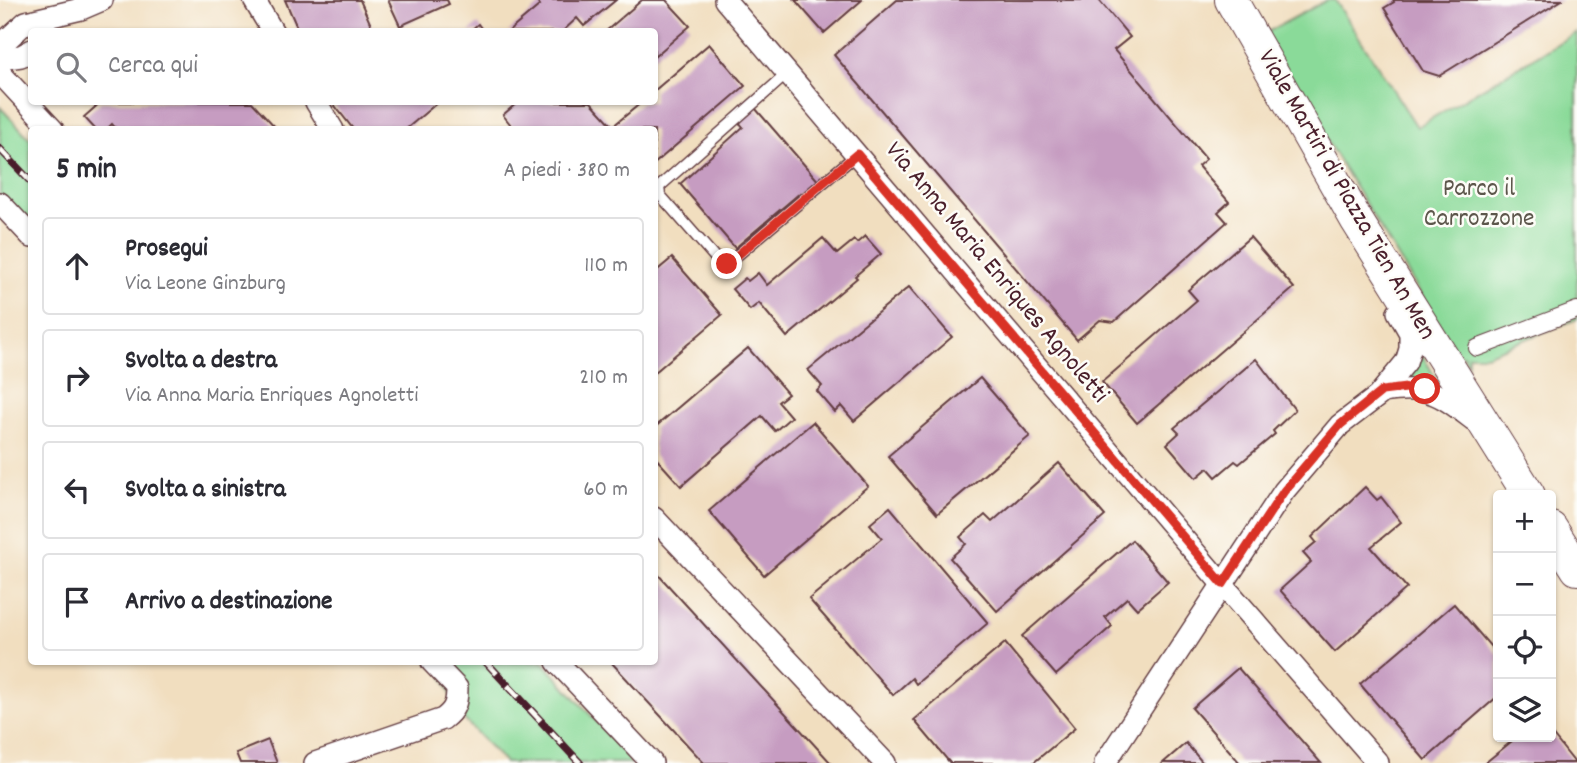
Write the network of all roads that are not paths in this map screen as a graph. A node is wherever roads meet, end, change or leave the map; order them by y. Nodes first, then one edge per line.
1 (102, 0) edge
2 (254, 0) edge
3 (725, 0) edge
4 (1231, 0) edge
5 (81, 9) junction
6 (0, 21) edge
7 (26, 22) junction
8 (60, 28) edge
9 (271, 28) edge
10 (0, 46) edge
11 (28, 52) edge
12 (0, 60) edge
13 (0, 73) edge
14 (788, 73) junction
15 (28, 100) edge
16 (318, 105) edge
17 (331, 126) edge
18 (857, 154) junction
19 (0, 203) edge
20 (1357, 221) junction
21 (28, 232) edge
22 (1577, 310) edge
23 (1477, 348) dead end
24 (1382, 391) junction
25 (1486, 428) junction
26 (1526, 490) edge
27 (658, 522) edge
28 (1556, 536) edge
29 (1577, 569) edge
30 (1223, 584) junction
31 (435, 665) edge
32 (560, 665) edge
33 (315, 763) edge
34 (652, 763) edge
35 (885, 763) edge
36 (1105, 763) edge
37 (1378, 763) edge

1 - 5 street
2 - 9 street
3 - 14 street, Via Anna Maria Enriques Agnoletti
4 - 20 main road, Viale Martiri di Piazza Tien An Men
5 - 7 street
5 - 8 street
6 - 7 street
7 - 10 street
11 - 12 street
13 - 15 street
14 - 18 street, Via Anna Maria Enriques Agnoletti
14 - 18 lane
16 - 17 street
18 - 30 street, Via Anna Maria Enriques Agnoletti
19 - 21 street
20 - 24 street
20 - 25 main road, Viale Martiri di Piazza Tien An Men
22 - 23 street
24 - 25 street
24 - 30 street
25 - 26 main road, Viale Martiri di Piazza Tien An Men
27 - 35 street
28 - 29 main road
30 - 36 street
30 - 37 street, Via Anna Maria Enriques Agnoletti
31 - 33 street
32 - 34 street

